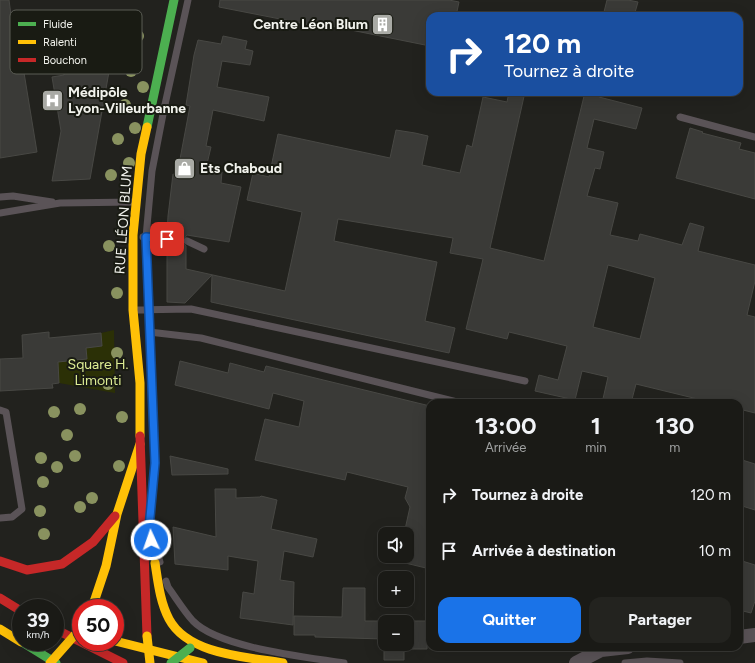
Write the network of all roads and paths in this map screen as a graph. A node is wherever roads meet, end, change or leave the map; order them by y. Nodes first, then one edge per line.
1 (174, 0) edge
2 (188, 0) edge
3 (680, 117) dead end
4 (755, 136) edge
5 (0, 197) edge
6 (135, 202) junction
7 (60, 203) junction
8 (0, 213) edge
9 (133, 235) junction
10 (146, 237) junction
11 (167, 239) dead end
12 (187, 241) dead end
13 (204, 250) dead end
14 (148, 309) junction
15 (133, 310) junction
16 (149, 332) junction
17 (525, 381) dead end
18 (445, 399) edge
19 (0, 410) edge
20 (140, 444) junction
21 (117, 514) junction
22 (0, 518) edge
23 (149, 528) junction
24 (0, 561) edge
25 (0, 598) edge
26 (95, 599) edge
27 (12, 605) edge
28 (0, 629) edge
29 (64, 634) edge
30 (755, 635) edge
31 (12, 636) edge
32 (743, 636) edge
33 (72, 638) edge
34 (124, 643) edge
35 (202, 646) junction
36 (36, 651) edge
37 (599, 651) edge
38 (50, 663) edge
39 (56, 663) edge
40 (123, 663) edge
41 (150, 663) edge
42 (171, 663) edge
43 (204, 663) edge
44 (282, 663) edge
45 (344, 663) edge
46 (576, 663) edge
47 (625, 663) edge
48 (680, 663) edge

1 - 6 main road, RUE LÉON BLUM
2 - 10 lane, RUE LÉON BLUM
3 - 4 lane
5 - 7 lane
6 - 7 lane
6 - 9 main road, RUE LÉON BLUM
7 - 8 lane
9 - 10 lane
9 - 15 main road, RUE LÉON BLUM
10 - 11 lane
10 - 14 lane, RUE LÉON BLUM
12 - 13 lane
14 - 15 lane
14 - 16 lane, RUE LÉON BLUM
14 - 17 lane
15 - 20 main road, RUE LÉON BLUM
16 - 18 lane
16 - 23 lane, RUE LÉON BLUM
19 - 22 lane
20 - 21 main road
20 - 23 main road, RUE LÉON BLUM
20 - 41 main road, RUE LÉON BLUM, bridge
21 - 24 main road
21 - 26 main road
23 - 35 main road, RUE LÉON BLUM
23 - 45 lane
25 - 27 main road
28 - 31 main road
29 - 40 main road
30 - 32 street
33 - 38 main road, bridge
34 - 43 main road
35 - 42 main road, bridge
35 - 44 main road
36 - 39 main road
37 - 46 street
47 - 48 lane

